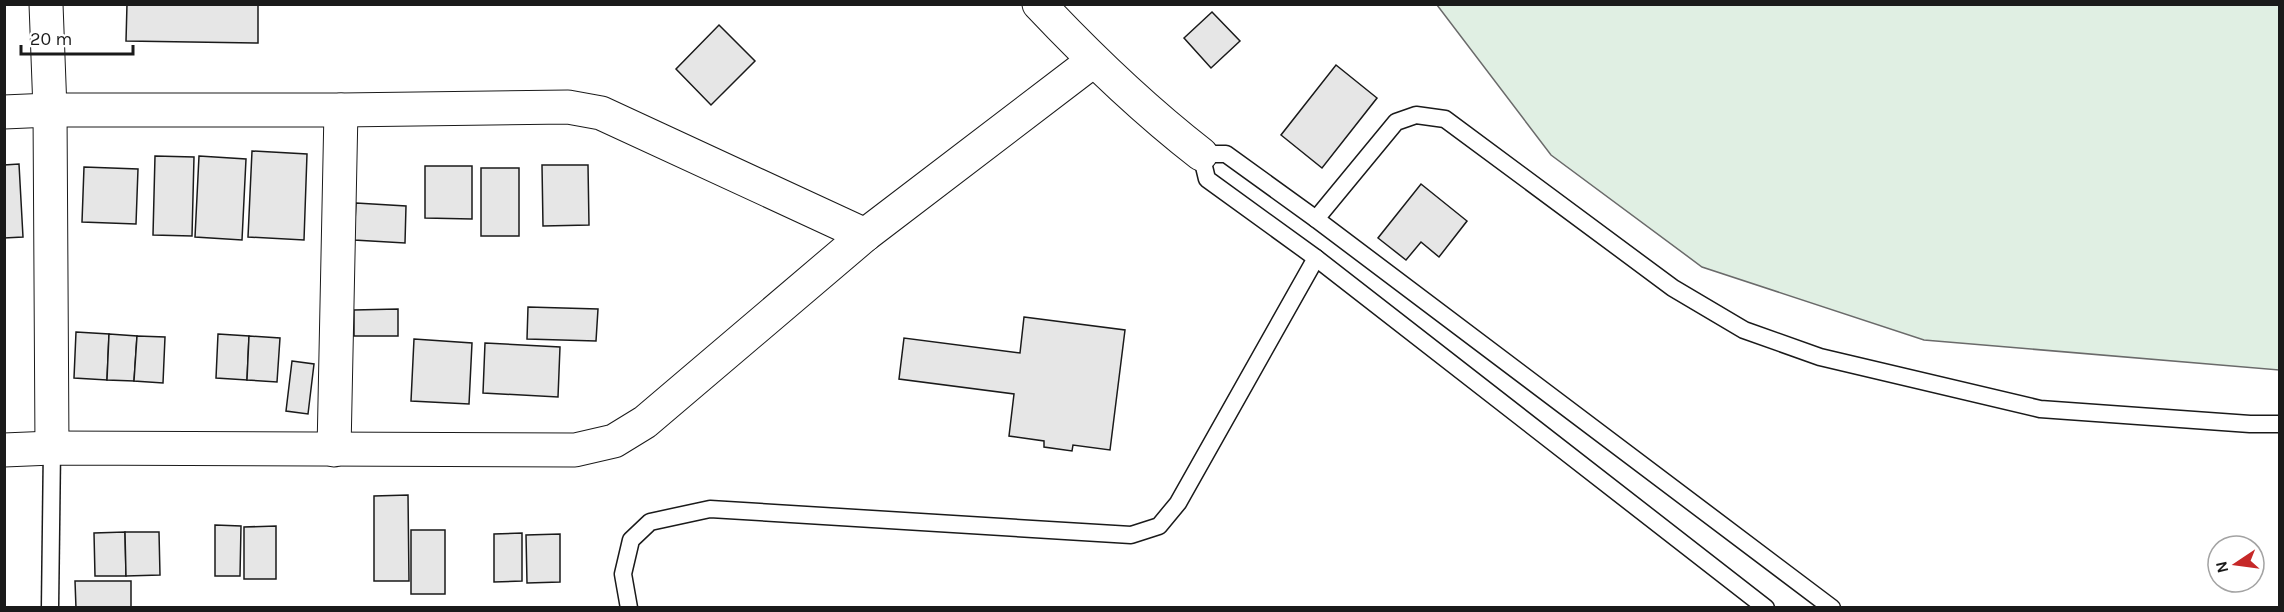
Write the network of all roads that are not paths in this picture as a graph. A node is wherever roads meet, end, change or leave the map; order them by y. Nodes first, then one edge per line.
1 (46, 4) edge
2 (1038, 4) edge
3 (1093, 61) junction
4 (50, 110) junction
5 (341, 110) junction
6 (4, 112) edge
7 (1201, 154) junction
8 (1316, 219) junction
9 (865, 235) junction
10 (1316, 258) junction
11 (2280, 424) edge
12 (52, 448) junction
13 (4, 450) edge
14 (334, 450) junction
15 (50, 608) edge
16 (629, 608) edge
17 (1766, 608) edge
18 (1833, 608) edge

1 - 4 street
2 - 3 street
3 - 7 street
3 - 9 street
4 - 5 street
4 - 6 street
4 - 12 street
5 - 9 street
5 - 14 street
7 - 8 lane
7 - 10 lane
8 - 11 lane
8 - 18 lane
9 - 14 street
10 - 16 lane
10 - 17 lane
12 - 13 street
12 - 14 street
12 - 15 lane

